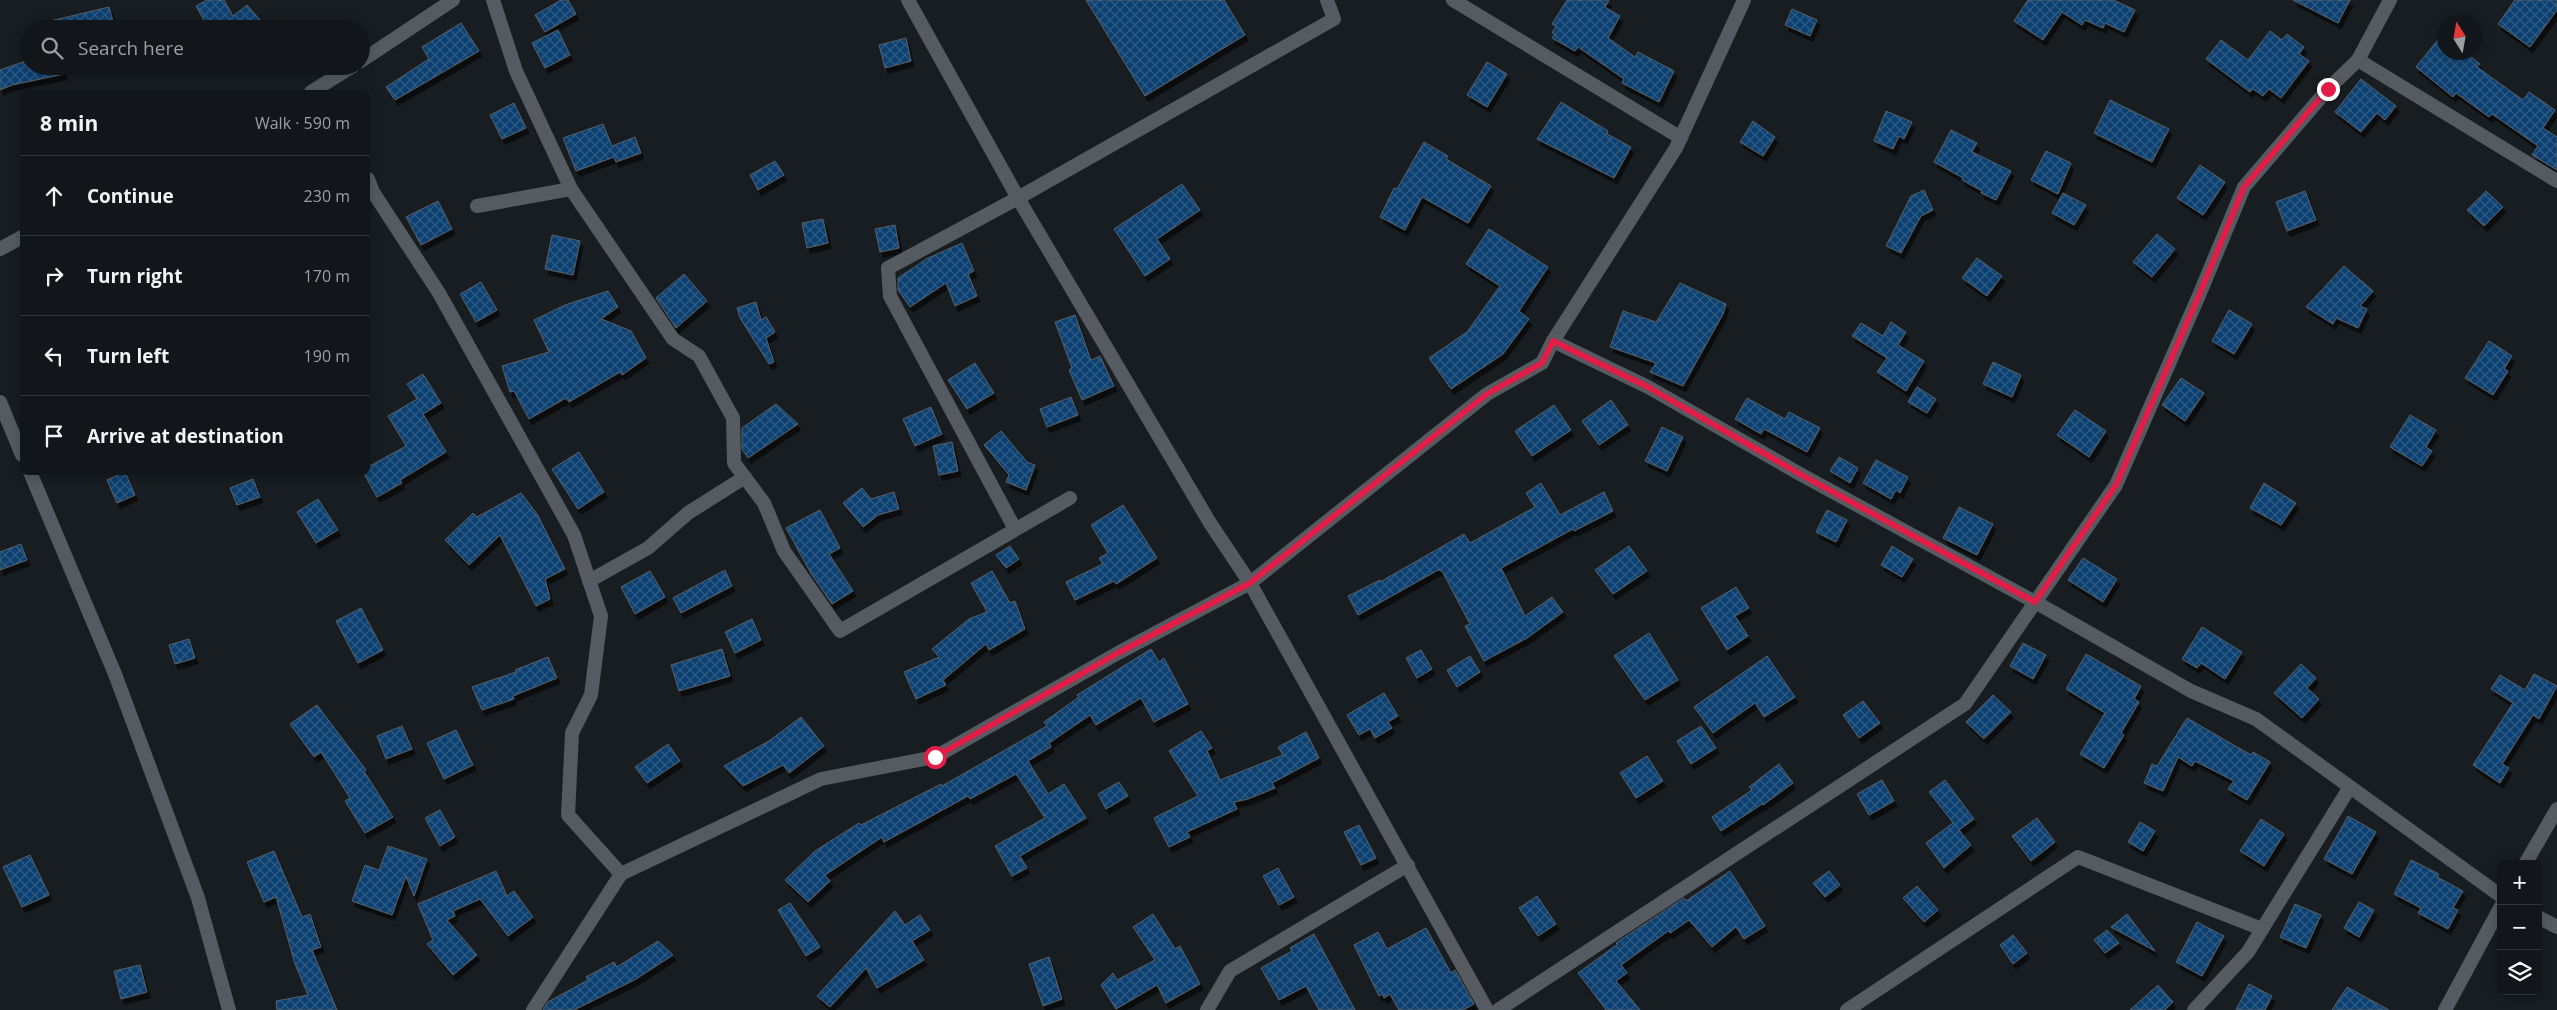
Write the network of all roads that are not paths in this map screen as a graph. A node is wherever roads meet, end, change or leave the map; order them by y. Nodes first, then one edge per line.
1 (453, 0) edge
2 (494, 0) edge
3 (908, 0) edge
4 (1326, 0) edge
5 (1453, 0) edge
6 (1744, 0) edge
7 (2390, 0) edge
8 (370, 55) edge
9 (2358, 60) junction
10 (342, 75) edge
11 (325, 89) edge
12 (1681, 138) junction
13 (2557, 181) edge
14 (370, 183) edge
15 (571, 189) junction
16 (1018, 198) junction
17 (477, 206) dead end
18 (20, 238) edge
19 (0, 248) edge
20 (1553, 341) junction
21 (0, 402) edge
22 (20, 450) edge
23 (31, 475) edge
24 (745, 477) junction
25 (1070, 498) dead end
26 (1015, 529) junction
27 (589, 581) junction
28 (1250, 583) junction
29 (2035, 602) junction
30 (2350, 787) junction
31 (2557, 809) edge
32 (2527, 860) edge
33 (1408, 865) junction
34 (621, 874) junction
35 (2497, 893) edge
36 (2497, 913) edge
37 (2542, 919) edge
38 (2557, 927) edge
39 (2262, 929) junction
40 (229, 1010) edge
41 (533, 1010) edge
42 (1206, 1010) edge
43 (1487, 1010) edge
44 (1498, 1010) edge
45 (1847, 1010) edge
46 (2194, 1010) edge
47 (2445, 1010) edge

1 - 8 street
2 - 15 street
3 - 16 street
4 - 16 street
5 - 12 street
6 - 12 street
7 - 9 street
9 - 13 street
9 - 29 street
10 - 11 street
12 - 20 street
14 - 27 street
15 - 17 street
15 - 24 street
16 - 26 street
16 - 28 street
18 - 19 street
20 - 28 street
20 - 29 street
21 - 22 street
23 - 40 street
24 - 26 street
24 - 27 street
25 - 26 street
27 - 34 street
28 - 33 street
28 - 34 street
29 - 30 street
29 - 44 street
30 - 35 street
30 - 39 street
31 - 32 street
33 - 42 street
33 - 43 street
34 - 41 street
36 - 47 street
37 - 38 street
39 - 45 street
39 - 46 street

